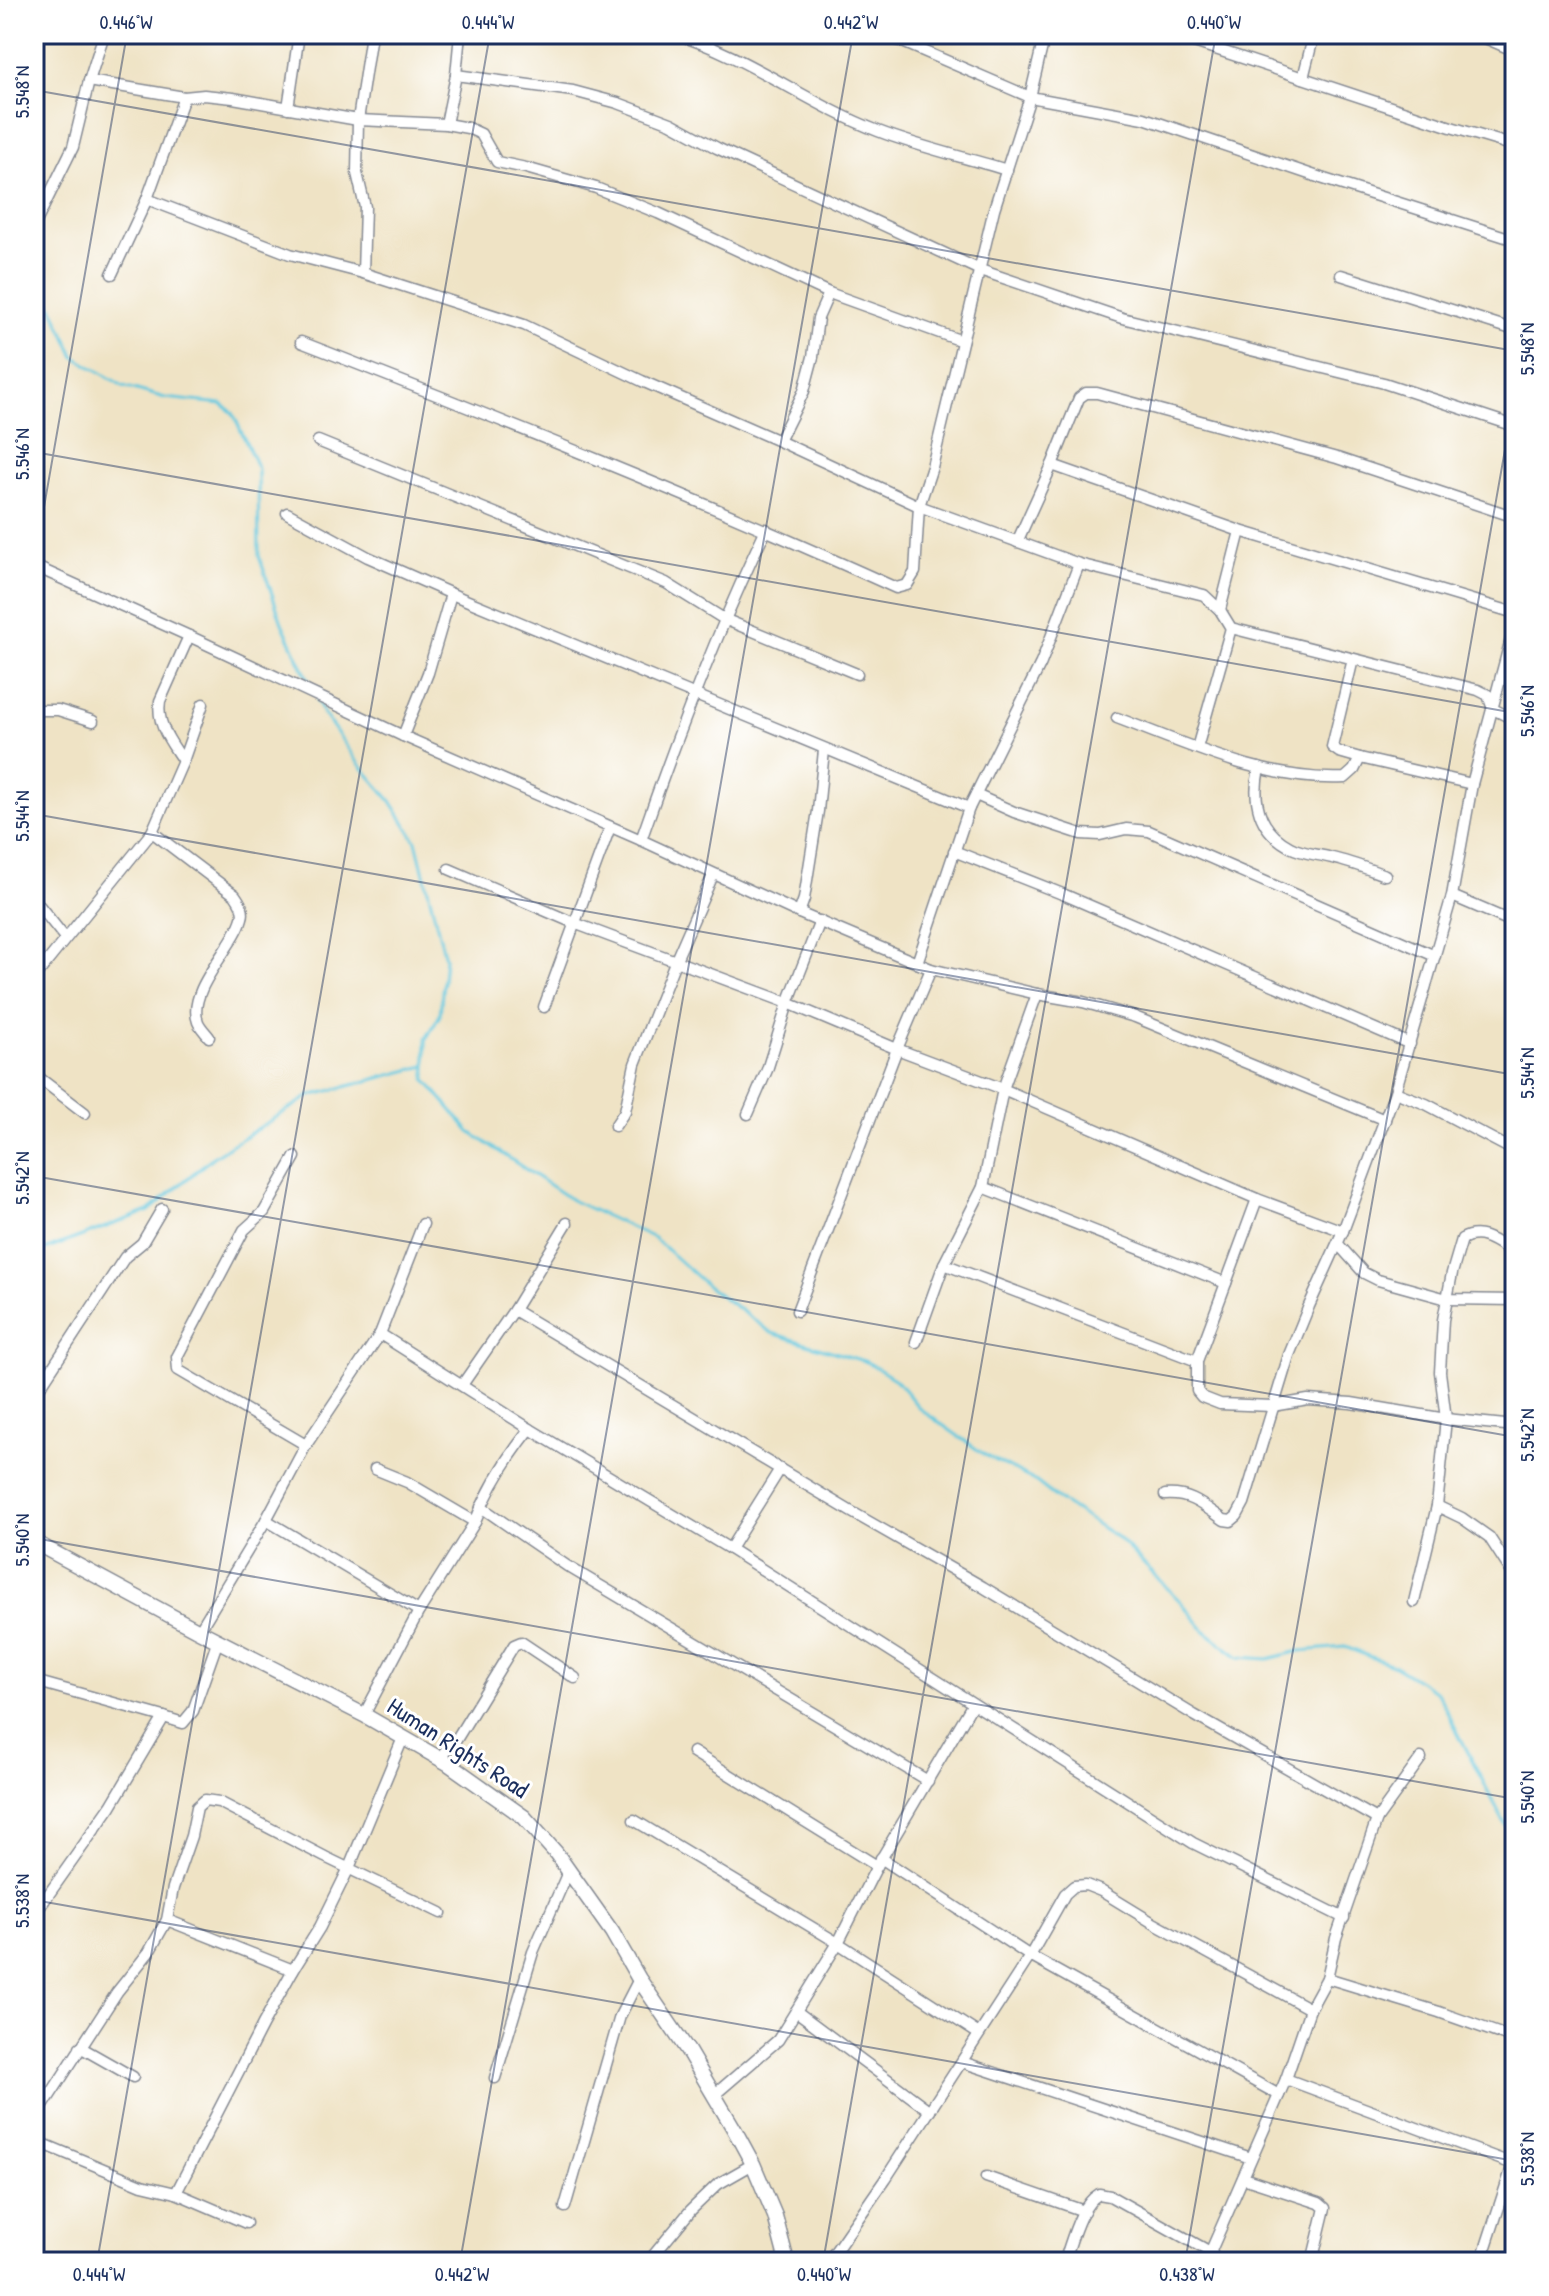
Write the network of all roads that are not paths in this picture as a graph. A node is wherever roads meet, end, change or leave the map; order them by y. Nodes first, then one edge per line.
1 (104, 34) edge
2 (299, 34) edge
3 (371, 34) edge
4 (460, 34) edge
5 (674, 34) edge
6 (884, 34) edge
7 (1045, 34) edge
8 (1170, 34) edge
9 (1314, 34) edge
10 (1476, 34) edge
11 (1515, 51) edge
12 (456, 75) junction
13 (1303, 78) junction
14 (89, 81) junction
15 (184, 97) junction
16 (1030, 97) junction
17 (288, 108) junction
18 (358, 120) junction
19 (446, 124) junction
20 (1515, 146) edge
21 (1007, 170) junction
22 (147, 199) junction
23 (35, 224) edge
24 (1515, 240) edge
25 (980, 270) junction
26 (363, 273) junction
27 (112, 274) dead end
28 (1341, 275) dead end
29 (829, 293) junction
30 (1515, 330) edge
31 (962, 341) junction
32 (301, 342) dead end
33 (1515, 426) edge
34 (318, 441) dead end
35 (779, 441) junction
36 (1052, 465) junction
37 (919, 506) junction
38 (287, 513) dead end
39 (1515, 517) edge
40 (766, 529) junction
41 (1240, 531) junction
42 (1017, 542) junction
43 (1079, 564) junction
44 (34, 566) edge
45 (451, 594) junction
46 (1220, 610) junction
47 (1515, 613) edge
48 (724, 619) junction
49 (1515, 624) edge
50 (1231, 628) junction
51 (189, 636) junction
52 (1353, 659) junction
53 (857, 674) dead end
54 (694, 696) junction
55 (203, 704) dead end
56 (1493, 709) junction
57 (34, 710) edge
58 (1117, 718) dead end
59 (1515, 720) edge
60 (93, 721) dead end
61 (403, 736) junction
62 (1197, 748) junction
63 (824, 750) junction
64 (1360, 758) junction
65 (183, 761) junction
66 (1259, 768) junction
67 (1472, 784) junction
68 (976, 795) junction
69 (969, 808) junction
70 (610, 827) junction
71 (152, 832) junction
72 (641, 840) junction
73 (954, 851) junction
74 (449, 869) dead end
75 (713, 875) junction
76 (1385, 875) dead end
77 (1452, 896) junction
78 (34, 899) edge
79 (799, 913) junction
80 (820, 921) junction
81 (574, 923) junction
82 (1515, 923) edge
83 (65, 938) junction
84 (1435, 956) junction
85 (675, 962) junction
86 (917, 963) junction
87 (931, 969) junction
88 (34, 978) edge
89 (1037, 994) junction
90 (788, 1003) junction
91 (544, 1007) dead end
92 (209, 1037) dead end
93 (1410, 1044) junction
94 (897, 1049) junction
95 (34, 1074) edge
96 (1003, 1089) junction
97 (1395, 1092) junction
98 (85, 1113) dead end
99 (748, 1114) dead end
100 (1385, 1120) junction
101 (615, 1126) dead end
102 (1515, 1151) edge
103 (295, 1157) dead end
104 (983, 1187) junction
105 (1257, 1199) junction
106 (162, 1209) dead end
107 (567, 1223) dead end
108 (423, 1224) dead end
109 (1343, 1231) junction
110 (1338, 1244) junction
111 (1515, 1254) edge
112 (944, 1264) junction
113 (1226, 1283) junction
114 (1447, 1299) junction
115 (1515, 1300) edge
116 (514, 1310) junction
117 (797, 1311) dead end
118 (380, 1334) junction
119 (916, 1342) dead end
120 (1197, 1361) junction
121 (462, 1385) junction
122 (34, 1396) edge
123 (1273, 1406) junction
124 (1446, 1419) junction
125 (1515, 1426) edge
126 (530, 1429) junction
127 (306, 1445) junction
128 (375, 1469) dead end
129 (780, 1469) junction
130 (1165, 1495) dead end
131 (1437, 1506) junction
132 (481, 1507) junction
133 (266, 1520) junction
134 (475, 1522) junction
135 (34, 1542) edge
136 (730, 1549) junction
137 (1515, 1574) edge
138 (1414, 1602) dead end
139 (419, 1611) junction
140 (199, 1631) junction
141 (218, 1640) junction
142 (575, 1678) dead end
143 (34, 1688) edge
144 (972, 1705) junction
145 (364, 1715) junction
146 (164, 1717) junction
147 (403, 1738) junction
148 (693, 1752) dead end
149 (439, 1758) junction
150 (1421, 1758) dead end
151 (928, 1781) junction
152 (1377, 1819) junction
153 (634, 1820) dead end
154 (879, 1862) junction
155 (349, 1868) junction
156 (568, 1872) junction
157 (441, 1913) dead end
158 (34, 1915) edge
159 (1344, 1918) junction
160 (167, 1920) junction
161 (838, 1943) junction
162 (1030, 1956) junction
163 (293, 1970) junction
164 (1327, 1978) junction
165 (639, 1979) junction
166 (1310, 2009) junction
167 (796, 2011) junction
168 (979, 2034) junction
169 (1515, 2039) edge
170 (80, 2047) junction
171 (962, 2062) junction
172 (133, 2077) dead end
173 (495, 2078) dead end
174 (1286, 2079) junction
175 (1279, 2095) junction
176 (713, 2096) junction
177 (930, 2111) junction
178 (34, 2120) edge
179 (34, 2140) edge
180 (1251, 2158) junction
181 (1514, 2162) edge
182 (753, 2164) junction
183 (986, 2177) dead end
184 (1243, 2178) junction
185 (176, 2193) junction
186 (565, 2207) dead end
187 (1084, 2211) junction
188 (246, 2223) dead end
189 (1209, 2257) edge
190 (648, 2262) edge
191 (787, 2262) edge
192 (828, 2262) edge
193 (1064, 2262) edge
194 (1312, 2262) edge
195 (1481, 2262) edge

1 - 14 street
2 - 17 street
3 - 18 street
4 - 12 street
5 - 21 street
6 - 16 street
7 - 16 street
8 - 13 street
9 - 13 street
10 - 11 street
12 - 19 street
12 - 25 street
13 - 20 street
14 - 15 street
14 - 23 street
15 - 17 street
15 - 22 street
16 - 21 street
16 - 24 street
17 - 18 street
18 - 19 street
18 - 26 street
19 - 29 street
21 - 25 street
22 - 26 street
22 - 27 street
25 - 31 street
25 - 33 street
26 - 35 street
28 - 30 street
29 - 31 street
29 - 35 street
31 - 37 street
32 - 40 street
34 - 48 street
35 - 37 street
36 - 39 street
36 - 41 street
36 - 42 street
37 - 40 street
37 - 42 street
38 - 45 street
40 - 48 street
41 - 46 street
41 - 47 street
42 - 43 street
43 - 46 street
43 - 68 street
44 - 51 street
45 - 54 street
45 - 61 street
46 - 50 street
48 - 53 street
48 - 54 street
49 - 56 street
50 - 52 street
50 - 62 street
51 - 61 street
51 - 65 street
52 - 56 street
52 - 64 street
54 - 63 street
54 - 72 street
55 - 65 street
56 - 59 street
56 - 67 street
57 - 60 street
58 - 62 street
61 - 70 street
62 - 66 street
63 - 69 street
63 - 79 street
64 - 66 street
64 - 67 street
65 - 71 street
66 - 76 street
67 - 77 street
68 - 69 street
68 - 84 street
69 - 73 street
70 - 72 street
70 - 81 street
71 - 83 street
71 - 92 street
72 - 75 street
73 - 86 street
73 - 93 street
74 - 81 street
75 - 79 street
75 - 85 street
77 - 82 street
77 - 84 street
78 - 83 street
79 - 80 street
80 - 86 street
80 - 90 street
81 - 85 street
81 - 91 street
83 - 88 street
84 - 93 street
85 - 90 street
85 - 101 street
86 - 87 street
87 - 89 street
87 - 94 street
89 - 96 street
89 - 100 street
90 - 94 street
90 - 99 street
93 - 97 street
94 - 96 street
94 - 117 street
95 - 98 street
96 - 104 street
96 - 105 street
97 - 100 street
97 - 102 street
100 - 109 street
103 - 127 street
104 - 112 street
104 - 113 street
105 - 109 street
105 - 113 street
106 - 122 street
107 - 116 street
108 - 118 street
109 - 110 street
110 - 114 street
110 - 123 street
111 - 114 street
112 - 119 street
112 - 120 street
113 - 120 street
114 - 115 street
114 - 124 street
116 - 121 street
116 - 129 street
118 - 121 street
118 - 127 street
120 - 123 street
121 - 126 street
123 - 124 street
123 - 130 street
124 - 125 street
124 - 131 street
126 - 132 street
126 - 136 street
127 - 133 street
128 - 134 street
129 - 136 street
129 - 152 street
131 - 137 street
131 - 138 street
132 - 134 street
132 - 151 street
133 - 139 street
133 - 140 street
134 - 139 street
135 - 140 street, Human Rights Road
136 - 144 street
139 - 145 street
140 - 141 street, Human Rights Road
141 - 145 street, Human Rights Road
141 - 146 street
142 - 149 street
143 - 146 street
144 - 151 street
144 - 159 street
145 - 147 street, Human Rights Road
146 - 158 street
147 - 149 street, Human Rights Road
147 - 155 street
148 - 154 street
149 - 156 street, Human Rights Road
150 - 152 street
151 - 154 street
152 - 159 street
153 - 161 street
154 - 161 street
154 - 162 street
155 - 157 street
155 - 160 street
155 - 163 street
156 - 165 street, Human Rights Road
156 - 173 street
159 - 164 street
160 - 163 street
160 - 170 street
161 - 167 street
161 - 168 street
162 - 166 street
162 - 168 street
162 - 175 street
163 - 185 street
164 - 166 street
164 - 169 street
165 - 176 street, Human Rights Road
165 - 186 street
166 - 174 street
167 - 176 street
167 - 177 street
168 - 171 street
170 - 172 street
170 - 178 street
171 - 177 street
171 - 180 street
174 - 175 street
174 - 181 street
175 - 180 street
176 - 182 street, Human Rights Road
177 - 192 street
179 - 185 street
180 - 184 street
181 - 195 street
182 - 190 street
182 - 191 street, Human Rights Road
183 - 187 street
184 - 189 street
184 - 194 street
185 - 188 street
187 - 189 street
187 - 193 street

